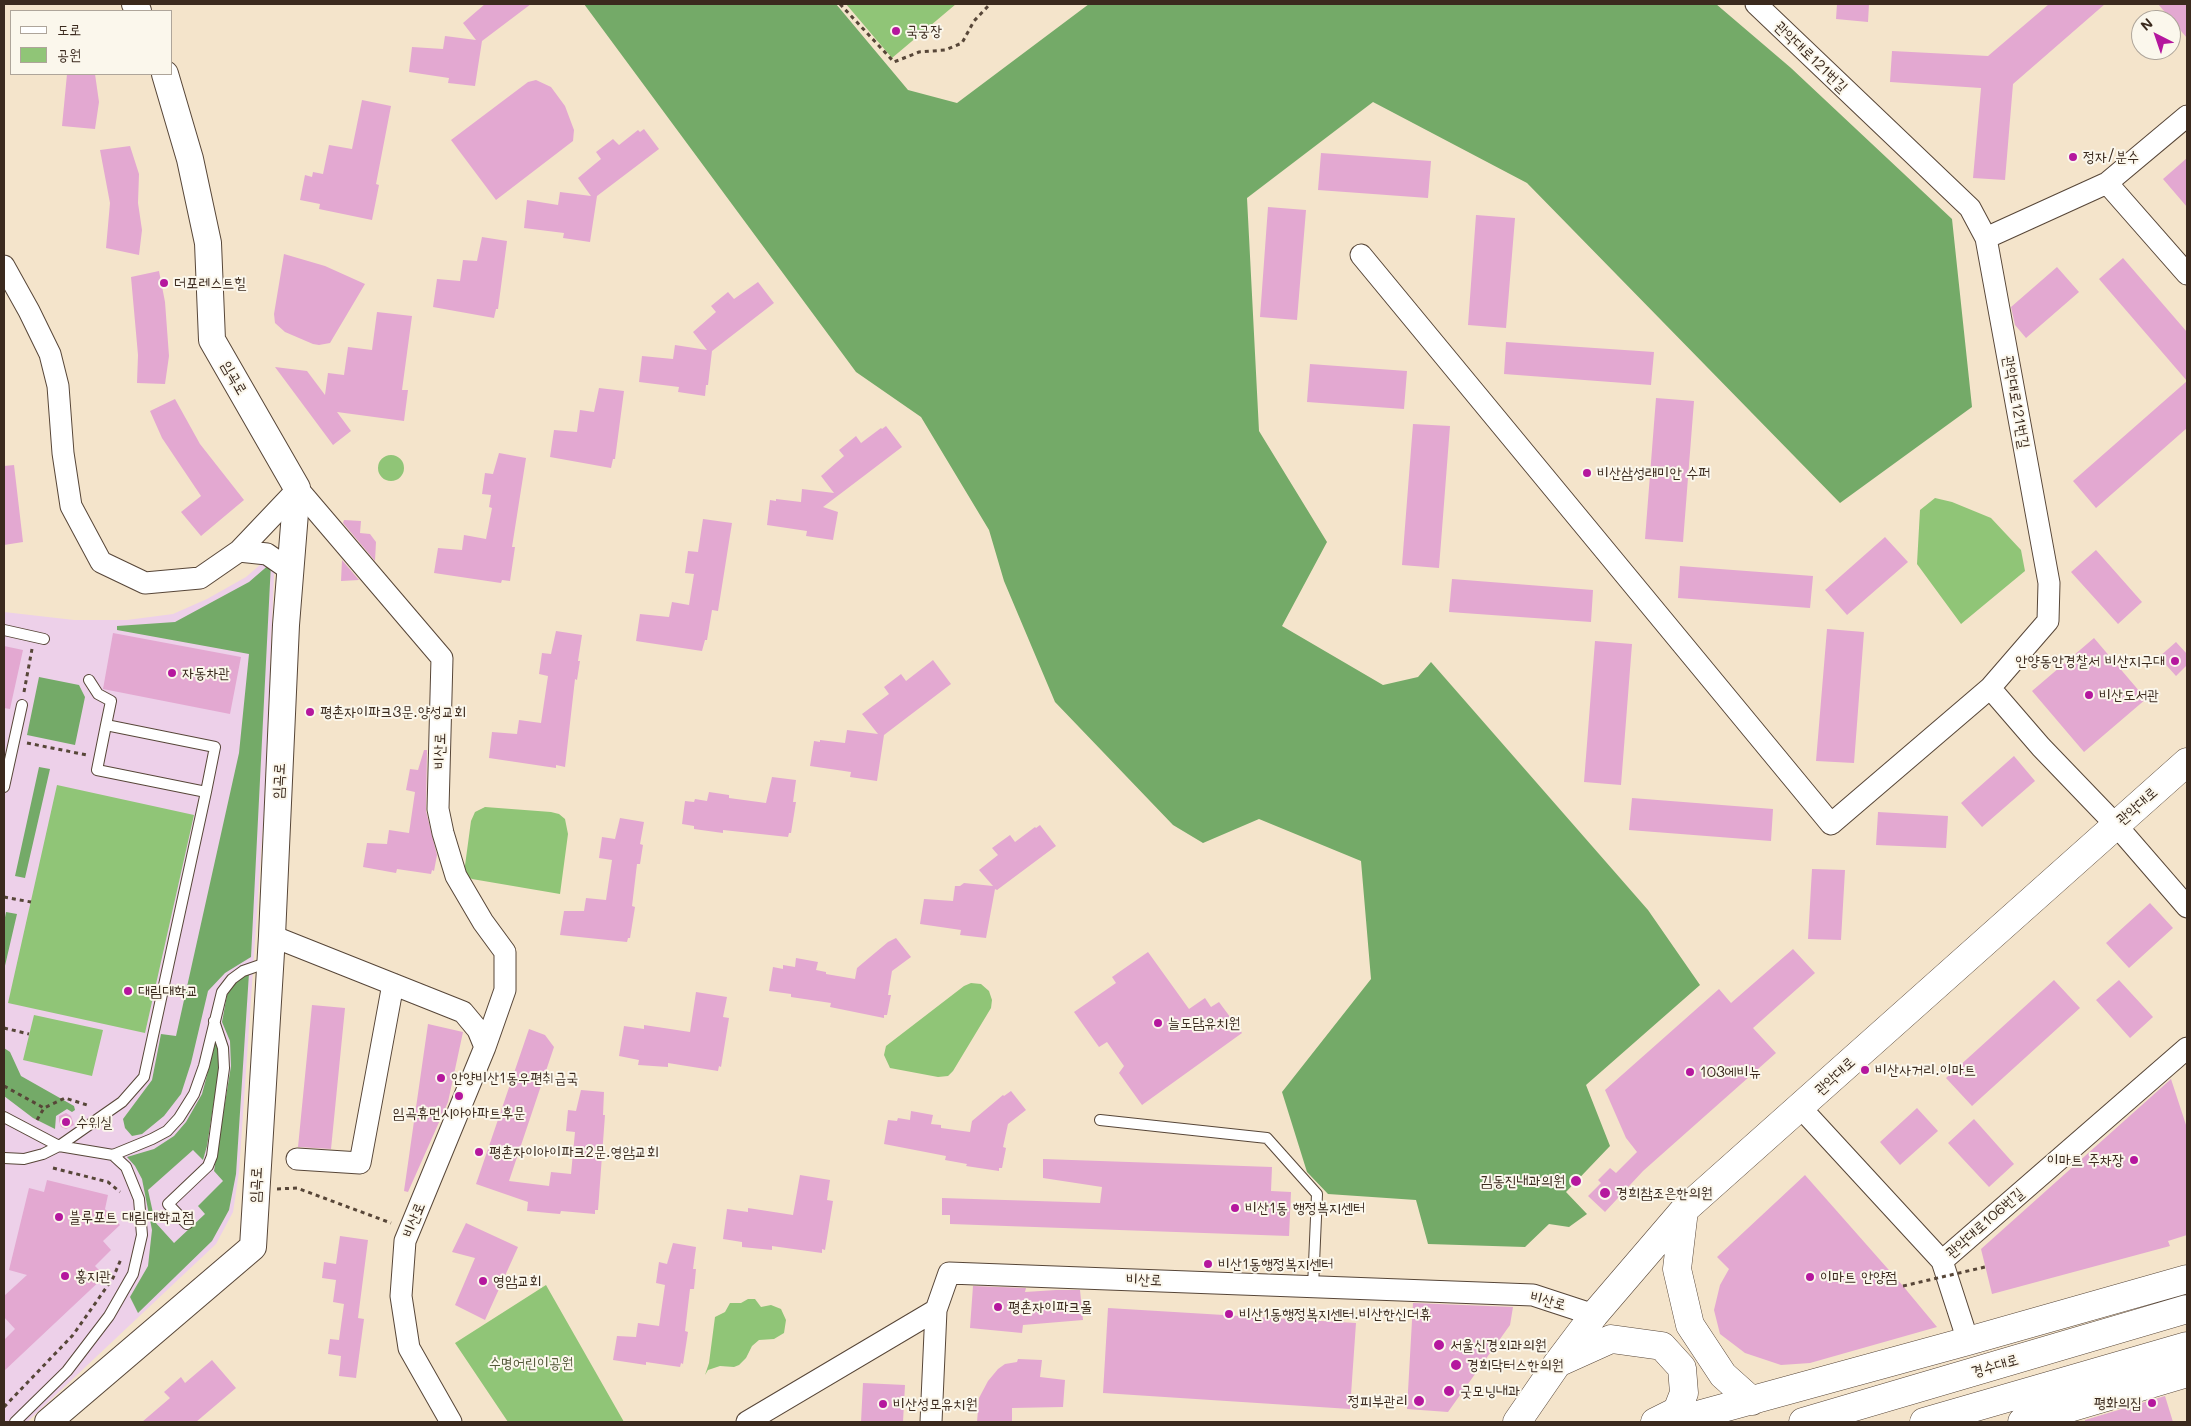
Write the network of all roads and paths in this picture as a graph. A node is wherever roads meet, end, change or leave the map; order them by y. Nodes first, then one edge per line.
1 (840, 4) edge
2 (990, 4) edge
3 (1756, 4) edge
4 (165, 75) edge
5 (2187, 116) edge
6 (2107, 183) junction
7 (1986, 238) junction
8 (1361, 255) dead end
9 (4, 266) edge
10 (2187, 274) edge
11 (297, 490) junction
12 (239, 551) junction
13 (290, 570) junction
14 (4, 630) edge
15 (39, 638) joint
16 (89, 680) dead end
17 (1990, 688) junction
18 (22, 705) joint
19 (106, 725) junction
20 (9, 739) edge
21 (99, 757) junction
22 (2187, 762) edge
23 (4, 787) edge
24 (206, 792) junction
25 (2116, 825) junction
26 (4, 897) edge
27 (31, 902) dead end
28 (2187, 907) edge
29 (272, 936) junction
30 (270, 962) junction
31 (393, 984) junction
32 (214, 1020) junction
33 (4, 1028) edge
34 (29, 1034) dead end
35 (485, 1047) junction
36 (2187, 1048) edge
37 (4, 1086) edge
38 (87, 1105) dead end
39 (1800, 1107) junction
40 (6, 1116) edge
41 (1100, 1120) dead end
42 (59, 1146) junction
43 (113, 1155) junction
44 (4, 1158) edge
45 (298, 1159) dead end
46 (53, 1168) dead end
47 (256, 1191) junction
48 (122, 1200) dead end
49 (1684, 1210) junction
50 (187, 1224) dead end
51 (409, 1230) junction
52 (122, 1257) dead end
53 (1942, 1261) junction
54 (1986, 1267) dead end
55 (2187, 1278) edge
56 (1903, 1286) dead end
57 (1313, 1287) junction
58 (2187, 1309) edge
59 (936, 1310) junction
60 (1594, 1315) junction
61 (1968, 1341) junction
62 (2187, 1346) edge
63 (1557, 1364) junction
64 (2187, 1373) edge
65 (1752, 1401) junction
66 (4, 1407) edge
67 (15, 1422) edge
68 (48, 1422) edge
69 (451, 1422) edge
70 (747, 1422) edge
71 (931, 1422) edge
72 (1517, 1422) edge
73 (1655, 1422) edge
74 (1672, 1422) edge
75 (1708, 1422) edge
76 (1803, 1422) edge
77 (1924, 1422) edge
78 (2022, 1422) edge

1 - 2 path
3 - 7 street, 관악대로121번길
4 - 11 street, 임곡로
5 - 6 street
6 - 7 street
6 - 10 street
7 - 17 street, 관악대로121번길
8 - 17 street, 관악대로121번길
9 - 12 street
11 - 12 street
11 - 13 street, 임곡로
11 - 35 street, 비산로
12 - 13 street
13 - 29 street, 임곡로
14 - 15 lane
15 - 18 path
16 - 19 lane
17 - 25 street
18 - 20 lane
19 - 21 lane
19 - 24 lane
20 - 21 path
20 - 23 lane
21 - 24 lane
22 - 25 main road, 관악대로
24 - 42 lane
25 - 28 street
25 - 39 main road, 관악대로
26 - 27 path
29 - 30 street, 임곡로
29 - 31 street
30 - 32 lane
30 - 47 street, 임곡로
31 - 35 street
31 - 45 street
32 - 43 lane
32 - 50 lane
33 - 34 path
35 - 51 street, 비산로
36 - 53 street, 관악대로106번길
37 - 38 path
39 - 49 main road, 관악대로
39 - 53 street, 관악대로106번길
40 - 42 lane
41 - 57 lane
42 - 43 lane
42 - 44 lane
43 - 67 lane
46 - 48 path
47 - 51 path
47 - 68 street, 임곡로
49 - 60 main road, 관악대로
49 - 65 main road
51 - 69 street, 비산로
52 - 66 path
53 - 61 street
54 - 56 path, bridge
55 - 61 main road
57 - 59 street, 비산로
57 - 60 street, 비산로
58 - 76 main road, 경수대로
59 - 70 street
59 - 71 street
60 - 63 main road, 관악대로
61 - 65 main road
62 - 77 main road
63 - 72 main road, 관악대로
63 - 73 main road
64 - 78 main road
65 - 74 main road
65 - 75 main road

